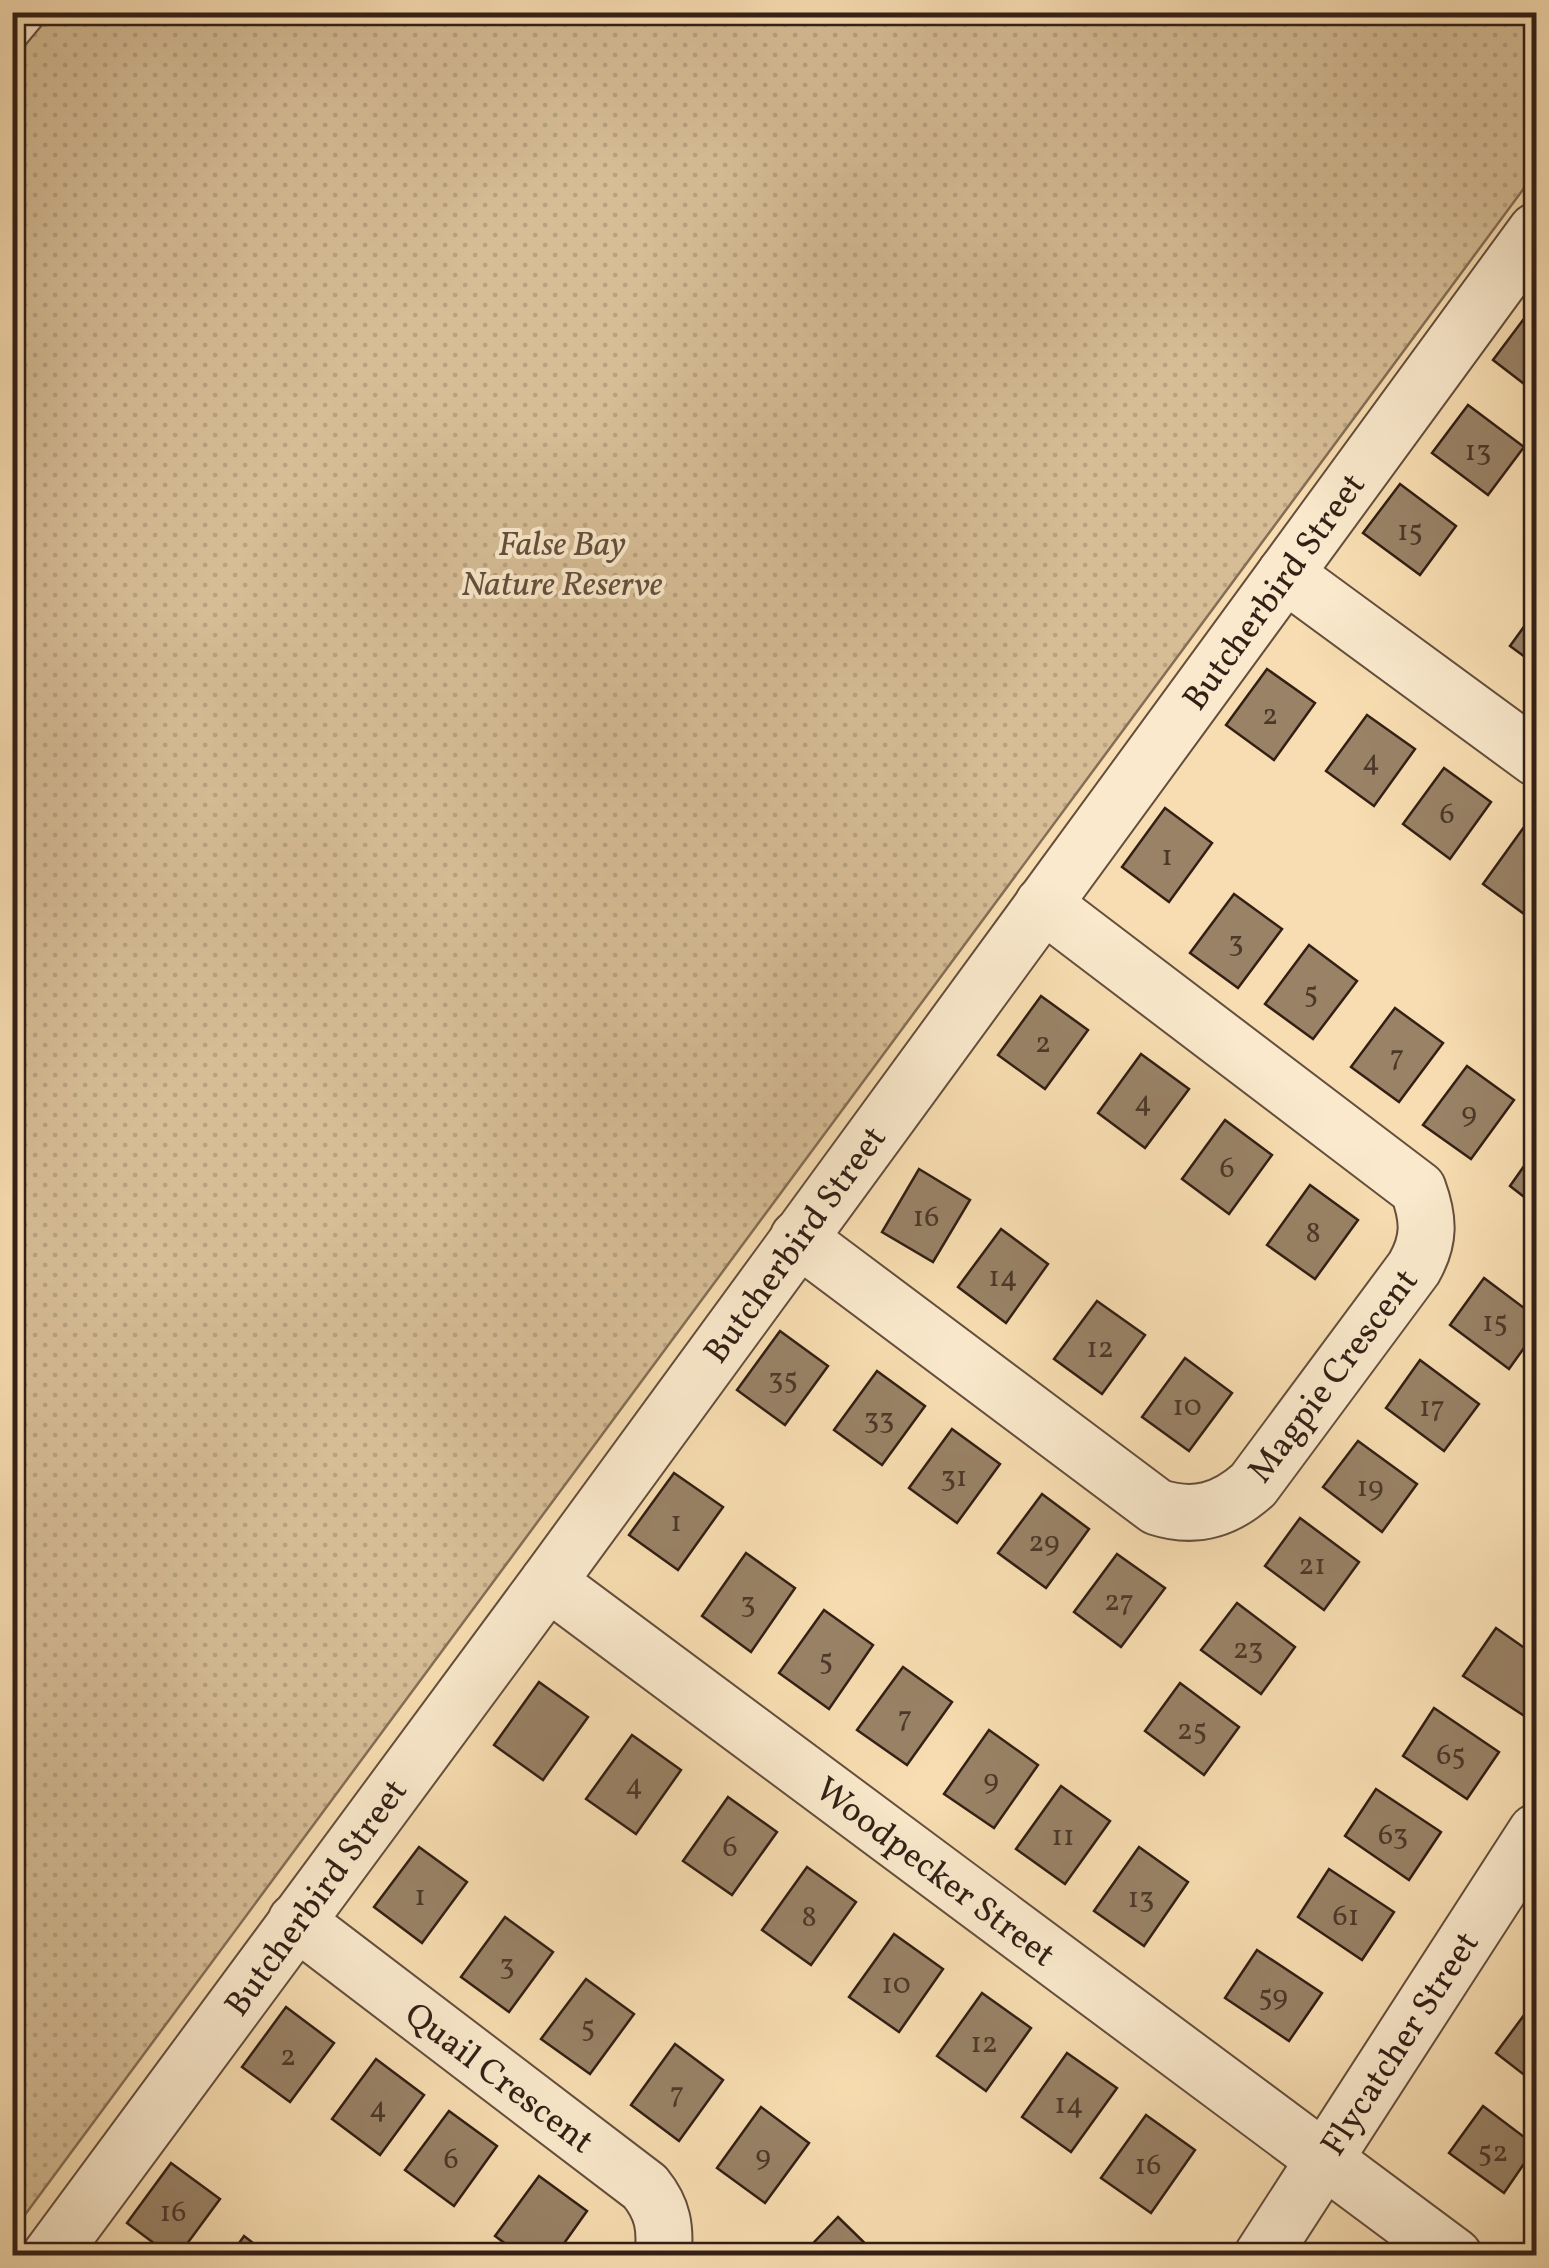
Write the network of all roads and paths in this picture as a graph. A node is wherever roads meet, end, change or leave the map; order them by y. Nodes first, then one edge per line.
1 (32, 12) edge
2 (12, 36) edge
3 (1536, 231) edge
4 (1285, 574) junction
5 (1536, 758) edge
6 (1043, 904) junction
7 (798, 1238) junction
8 (548, 1582) junction
9 (1535, 1835) edge
10 (296, 1922) junction
11 (1323, 2160) junction
12 (50, 2255) edge
13 (664, 2256) edge
14 (1262, 2256) edge
15 (1454, 2256) edge

1 - 2 lane
3 - 4 street, Butcherbird Street
4 - 5 street
4 - 6 street, Butcherbird Street
6 - 7 street, Butcherbird Street
6 - 7 street, Magpie Crescent
7 - 8 street, Butcherbird Street
8 - 10 street, Butcherbird Street
8 - 11 street, Woodpecker Street
9 - 11 street, Flycatcher Street
10 - 12 street, Butcherbird Street
10 - 13 street, Quail Crescent
11 - 14 street, Flycatcher Street
11 - 15 street, Woodpecker Street

